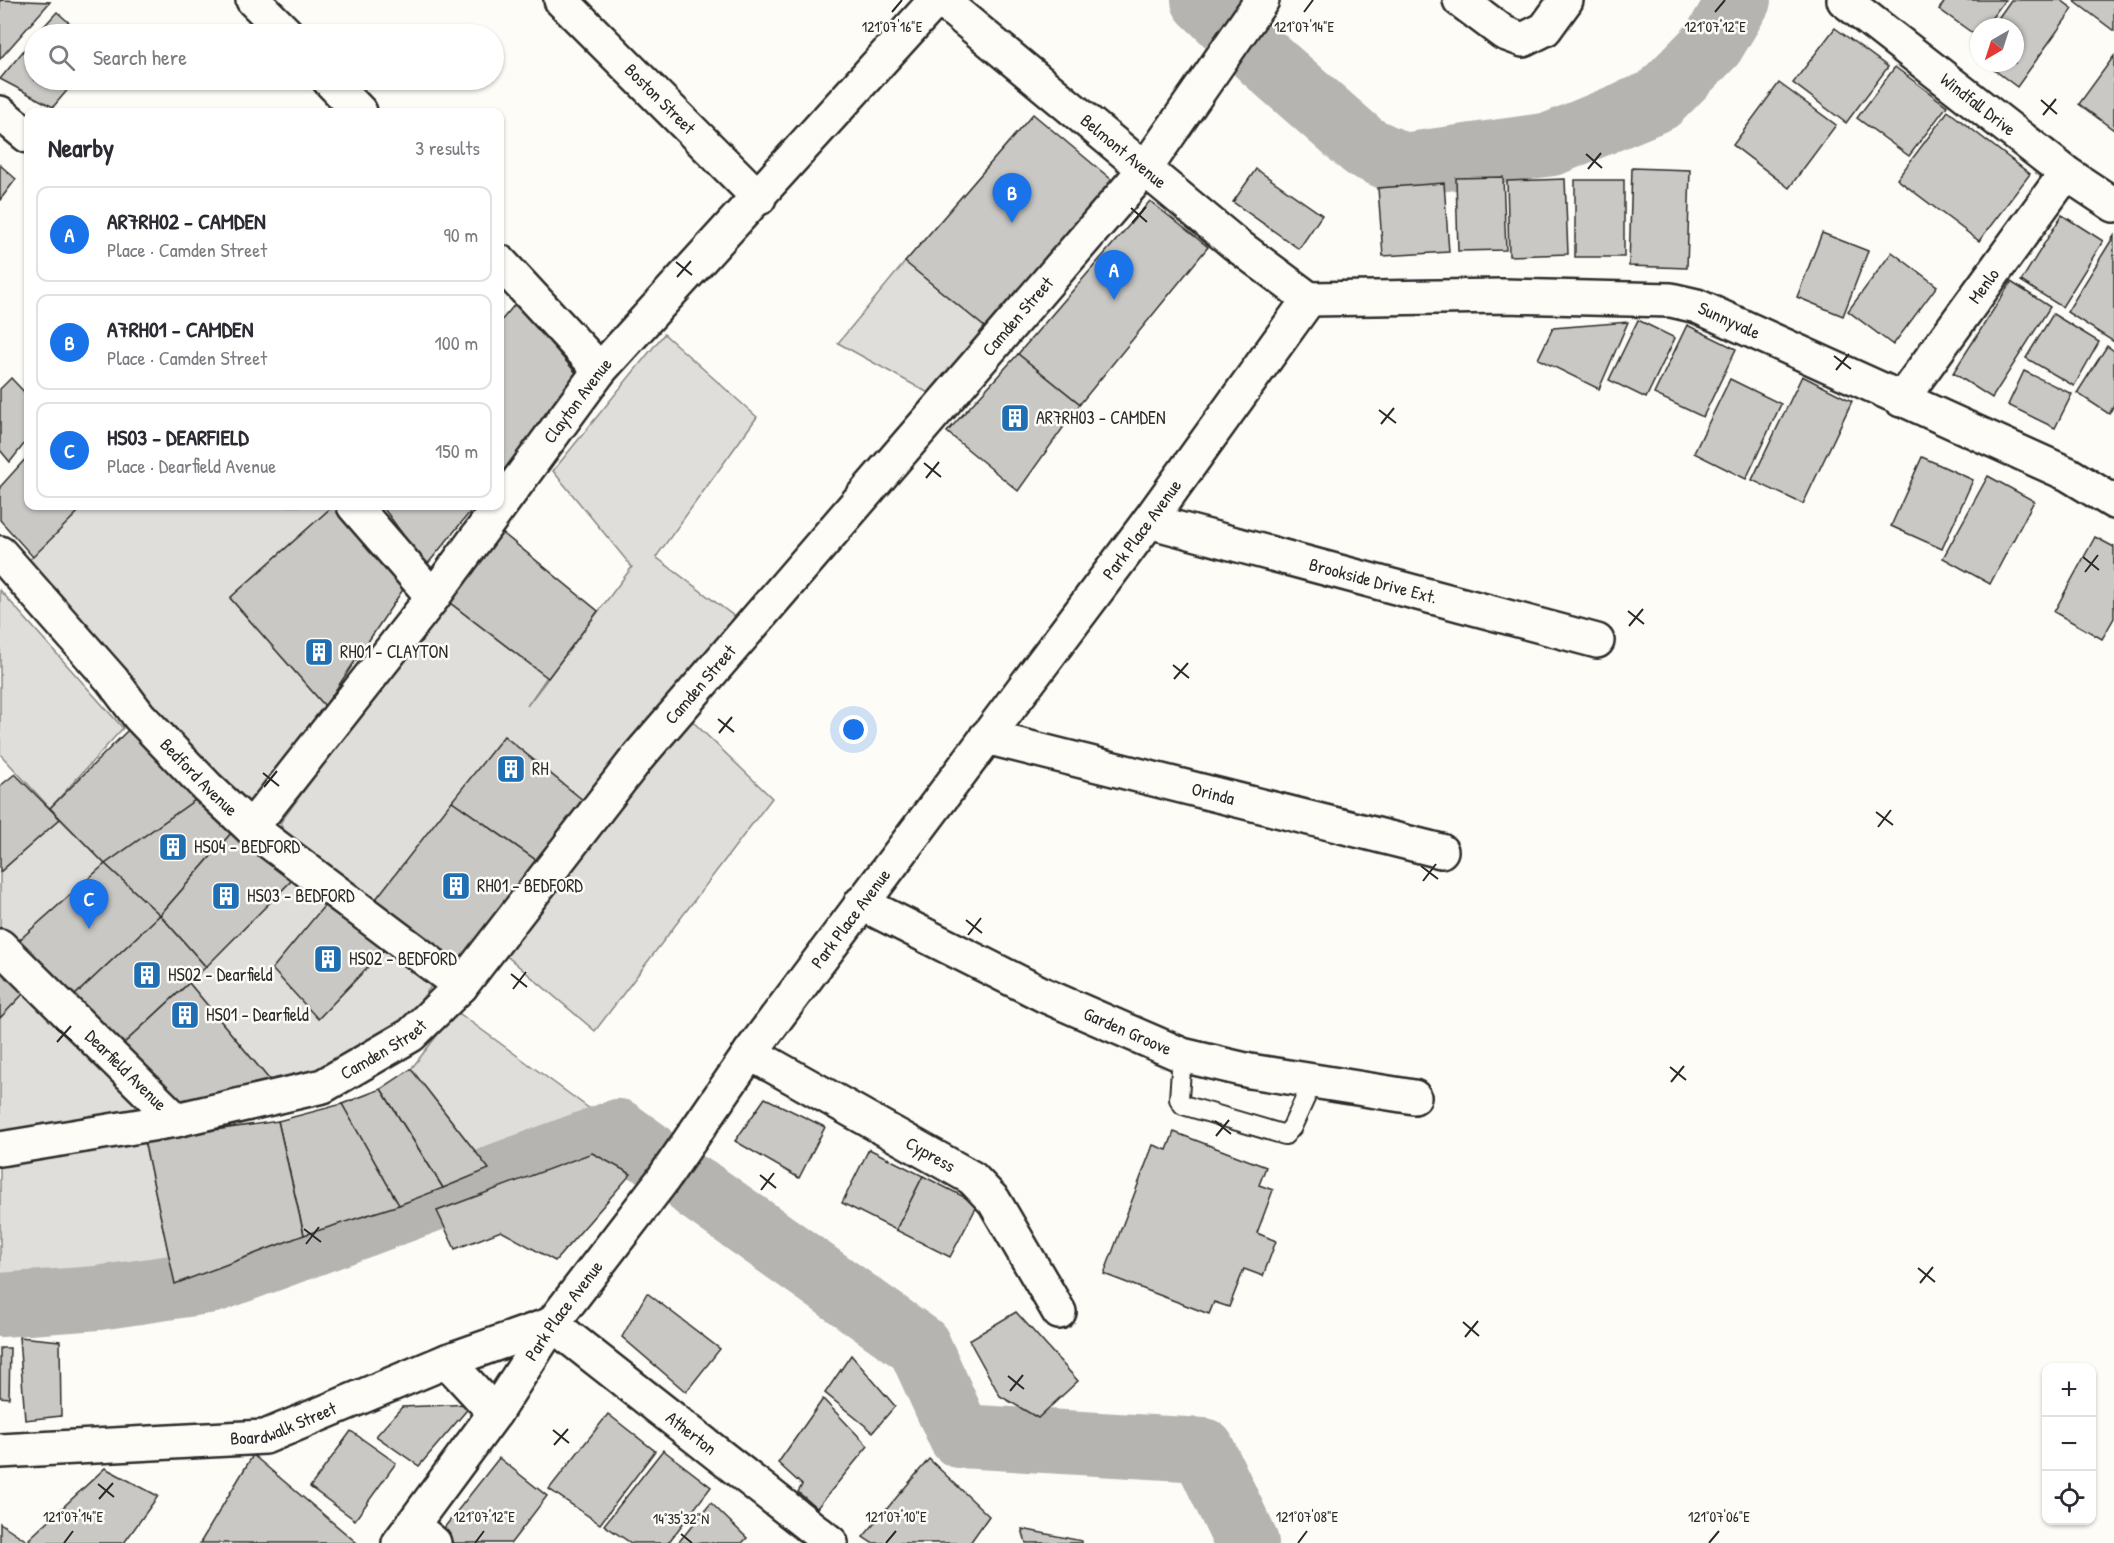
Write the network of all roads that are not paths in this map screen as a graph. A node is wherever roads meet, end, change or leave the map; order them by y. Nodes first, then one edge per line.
1 (253, 0) edge
2 (561, 0) edge
3 (936, 0) edge
4 (941, 0) edge
5 (1460, 0) edge
6 (1566, 0) edge
7 (1844, 0) edge
8 (1259, 4) edge
9 (277, 24) edge
10 (339, 90) edge
11 (356, 108) edge
12 (0, 113) edge
13 (24, 133) edge
14 (1145, 169) junction
15 (2066, 172) junction
16 (759, 198) junction
17 (2114, 205) edge
18 (504, 266) edge
19 (1309, 299) junction
20 (600, 370) junction
21 (1901, 400) junction
22 (504, 500) edge
23 (2114, 502) edge
24 (357, 510) edge
25 (497, 510) edge
26 (1149, 521) junction
27 (0, 553) edge
28 (433, 597) junction
29 (1597, 641) dead end
30 (986, 737) junction
31 (251, 828) junction
32 (1441, 851) dead end
33 (861, 903) junction
34 (0, 946) edge
35 (461, 986) junction
36 (750, 1053) junction
37 (1182, 1055) junction
38 (1313, 1081) junction
39 (1414, 1097) dead end
40 (176, 1120) junction
41 (0, 1149) edge
42 (1059, 1312) dead end
43 (552, 1324) junction
44 (447, 1361) junction
45 (495, 1413) junction
46 (2, 1453) edge
47 (415, 1537) edge
48 (831, 1543) edge

1 - 9 street
2 - 16 street, Boston Street
3 - 16 street, Clayton Avenue
4 - 14 street, Belmont Avenue
5 - 6 street
7 - 15 street, Windfall Drive
8 - 14 street, Camden Street
10 - 11 street
12 - 13 street
14 - 19 street, Belmont Avenue
14 - 35 street, Camden Street
15 - 17 street, Windfall Drive
15 - 21 street, Menlo
16 - 20 street, Clayton Avenue
18 - 20 street
19 - 21 street, Sunnyvale
19 - 26 street, Park Place Avenue
20 - 22 street, Clayton Avenue
21 - 23 street, Sunnyvale
24 - 28 street
25 - 28 street, Clayton Avenue
26 - 29 street, Brookside Drive Ext.
26 - 30 street, Park Place Avenue
27 - 31 street, Bedford Avenue
28 - 31 street, Clayton Avenue
30 - 32 street, Orinda
30 - 33 street, Park Place Avenue
31 - 35 street, Bedford Avenue
33 - 36 street, Park Place Avenue
33 - 37 street, Garden Groove
34 - 40 street, Dearfield Avenue
35 - 40 street, Camden Street
36 - 42 street, Cypress
36 - 43 street, Park Place Avenue
37 - 38 street, Garden Groove
37 - 38 lane
38 - 39 street, Garden Groove
40 - 41 street, Camden Street
43 - 44 street, Boardwalk Street
43 - 45 street, Park Place Avenue
43 - 48 street, Atherton
44 - 45 street
44 - 46 street, Boardwalk Street
45 - 47 street, Park Place Avenue

